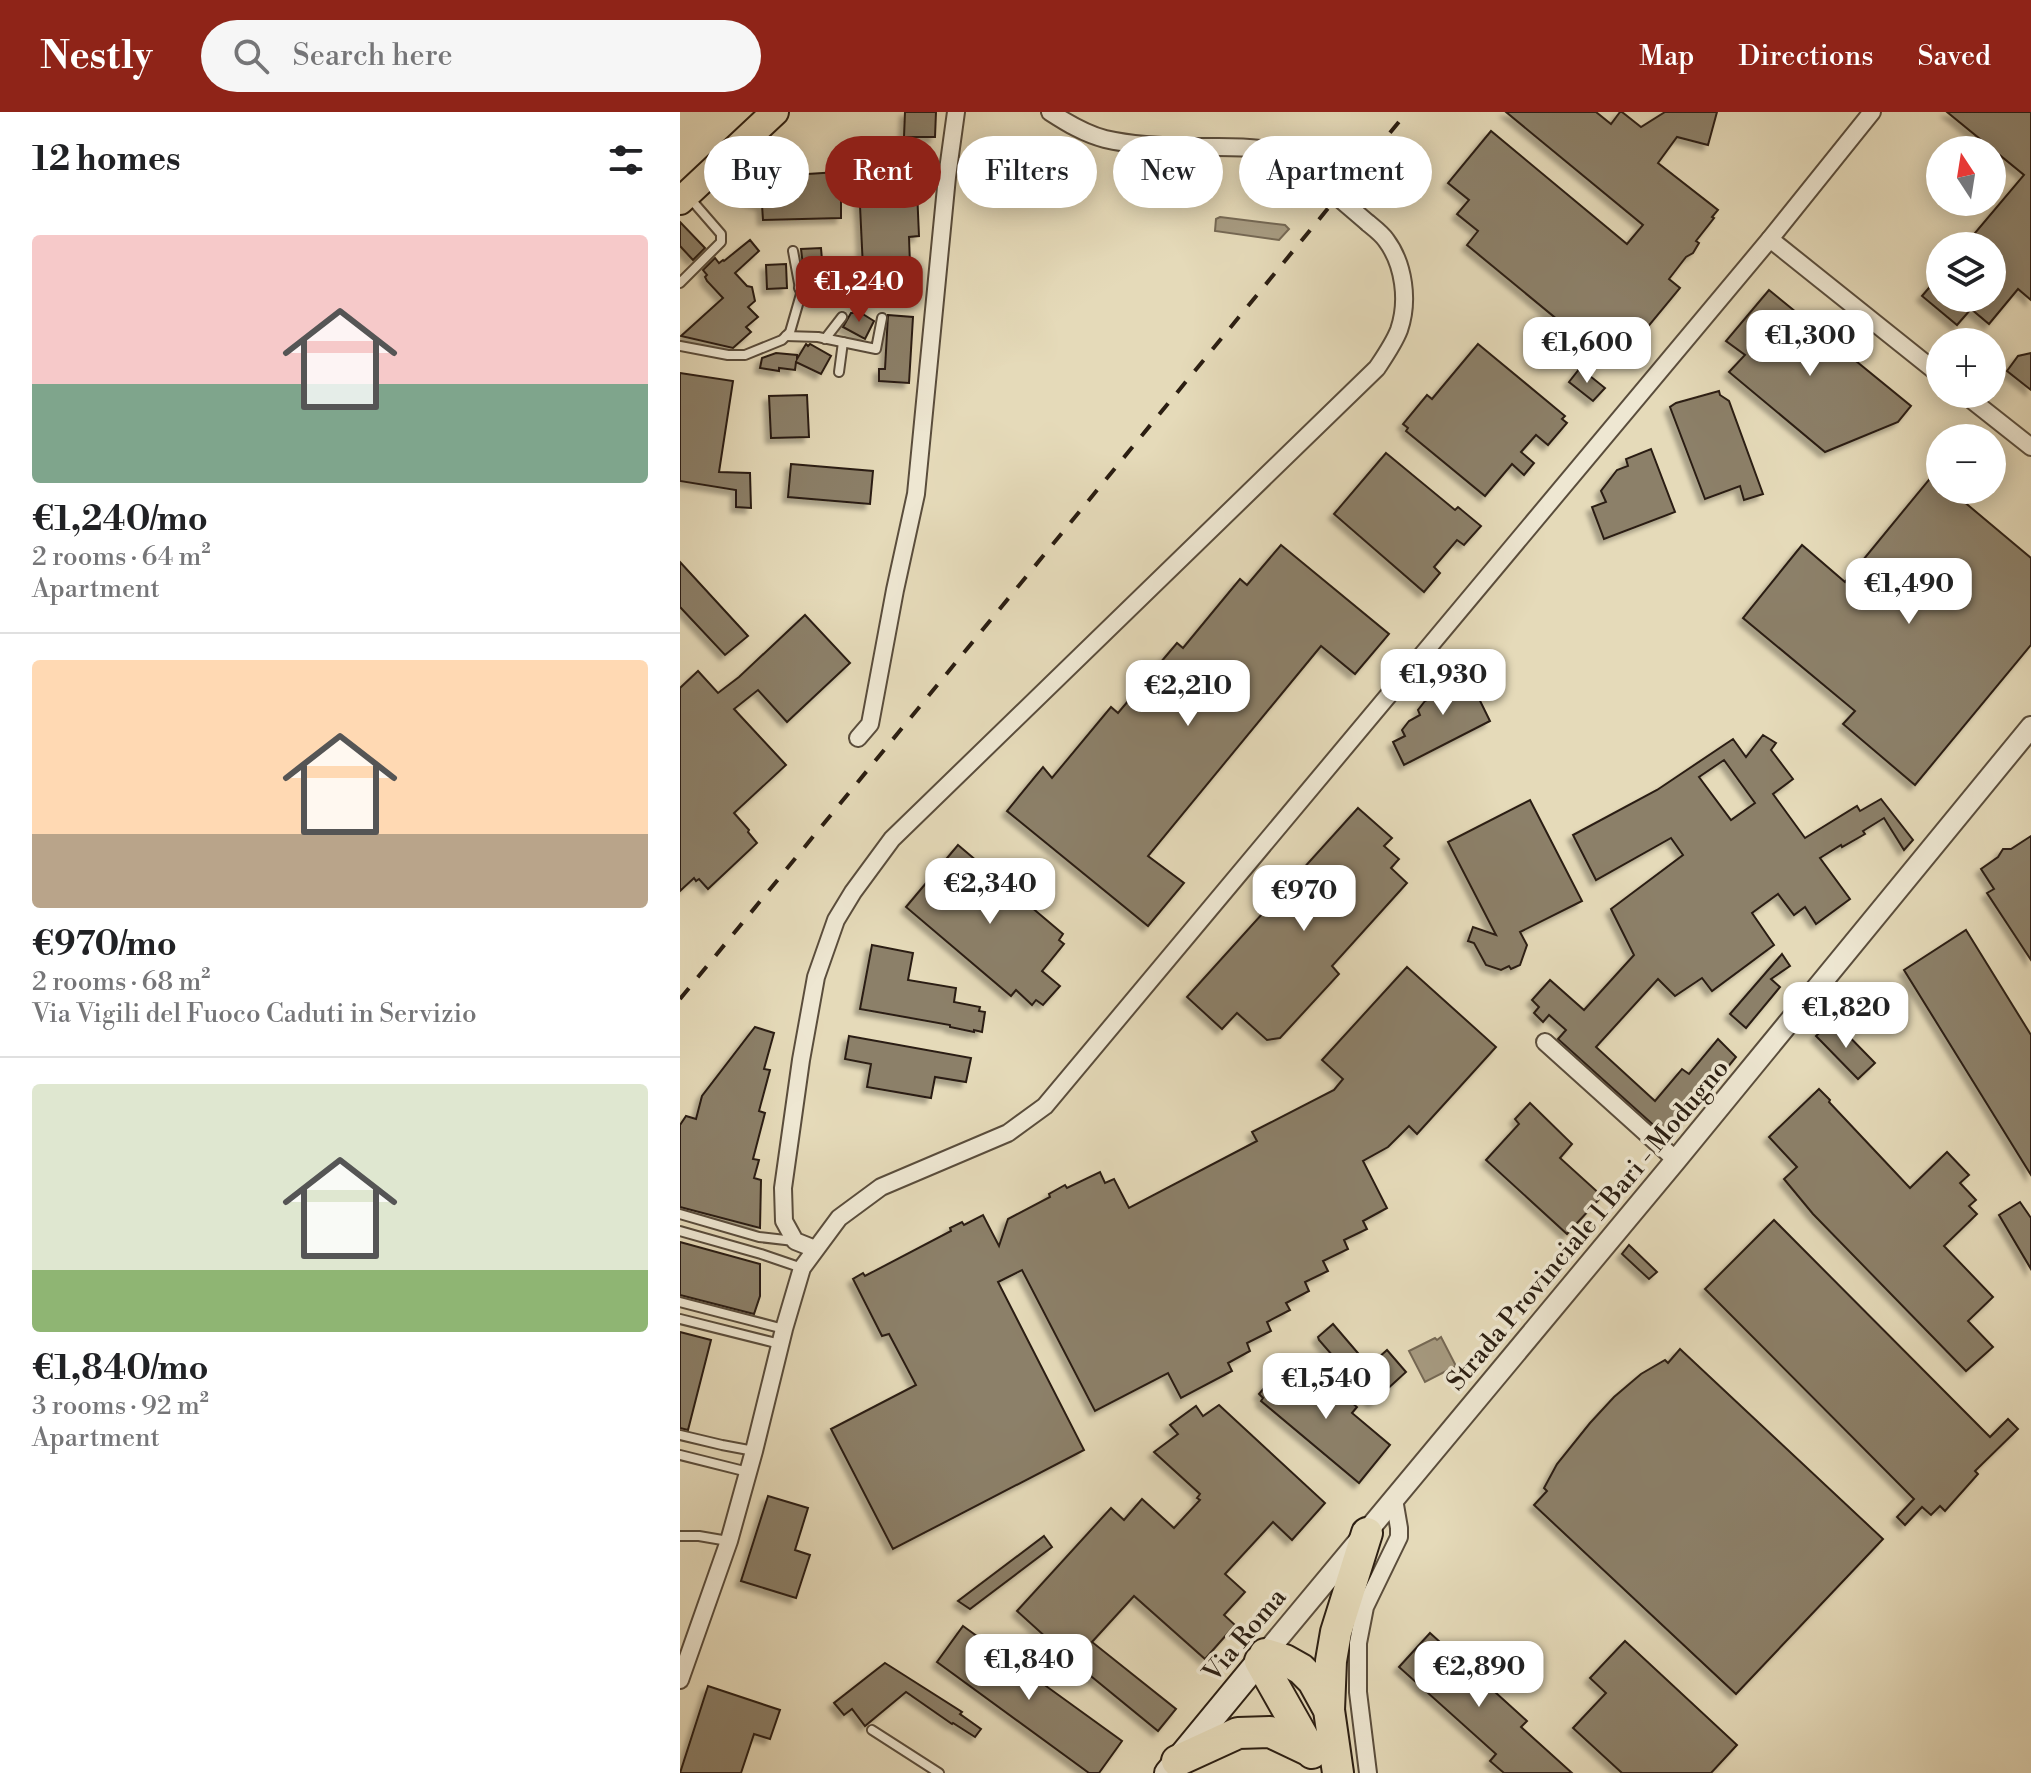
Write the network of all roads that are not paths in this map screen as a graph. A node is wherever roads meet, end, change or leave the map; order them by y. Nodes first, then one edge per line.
1 (750, 112) edge
2 (775, 112) edge
3 (956, 112) edge
4 (1050, 112) edge
5 (1872, 112) edge
6 (682, 191) edge
7 (1770, 239) junction
8 (793, 251) dead end
9 (822, 279) dead end
10 (680, 283) edge
11 (799, 288) junction
12 (842, 317) dead end
13 (882, 318) dead end
14 (786, 336) junction
15 (825, 339) junction
16 (843, 342) junction
17 (680, 346) edge
18 (1926, 364) edge
19 (839, 372) dead end
20 (1982, 408) edge
21 (2031, 447) edge
22 (2031, 727) edge
23 (858, 738) dead end
24 (1545, 1042) dead end
25 (1676, 1160) junction
26 (680, 1214) edge
27 (680, 1231) edge
28 (795, 1241) junction
29 (815, 1249) junction
30 (802, 1268) junction
31 (680, 1302) edge
32 (680, 1319) edge
33 (782, 1337) junction
34 (680, 1435) edge
35 (754, 1451) junction
36 (680, 1455) edge
37 (748, 1472) junction
38 (1394, 1499) junction
39 (1367, 1533) junction
40 (680, 1536) edge
41 (729, 1541) junction
42 (1263, 1657) junction
43 (680, 1680) edge
44 (1329, 1710) junction
45 (872, 1730) dead end
46 (1316, 1762) edge
47 (1172, 1767) edge
48 (939, 1773) edge
49 (1338, 1773) edge
50 (1368, 1773) edge

1 - 6 main road
2 - 6 main road
3 - 23 street
4 - 28 street, bridge
5 - 7 street
6 - 10 lane
7 - 18 street
7 - 29 street
8 - 11 lane
9 - 11 lane
11 - 14 lane
12 - 15 lane
13 - 16 lane
14 - 15 lane
14 - 17 lane
15 - 16 lane
16 - 19 lane
20 - 21 street
22 - 25 street, Strada Provinciale 1 Bari - Modugno
24 - 25 street
25 - 38 street, Strada Provinciale 1 Bari - Modugno
26 - 28 lane
27 - 30 lane
28 - 29 street
29 - 30 street
30 - 33 street
31 - 33 lane
32 - 33 lane
33 - 35 street
34 - 35 lane
35 - 37 street
36 - 37 lane
37 - 41 street
38 - 39 street, Strada Provinciale 1 Bari - Modugno
38 - 50 street
39 - 42 street, Via Roma
39 - 44 highway
40 - 41 lane
41 - 43 street
42 - 44 highway
42 - 46 highway
42 - 47 main road, Via Roma
44 - 49 highway
45 - 48 lane
46 - 47 highway

